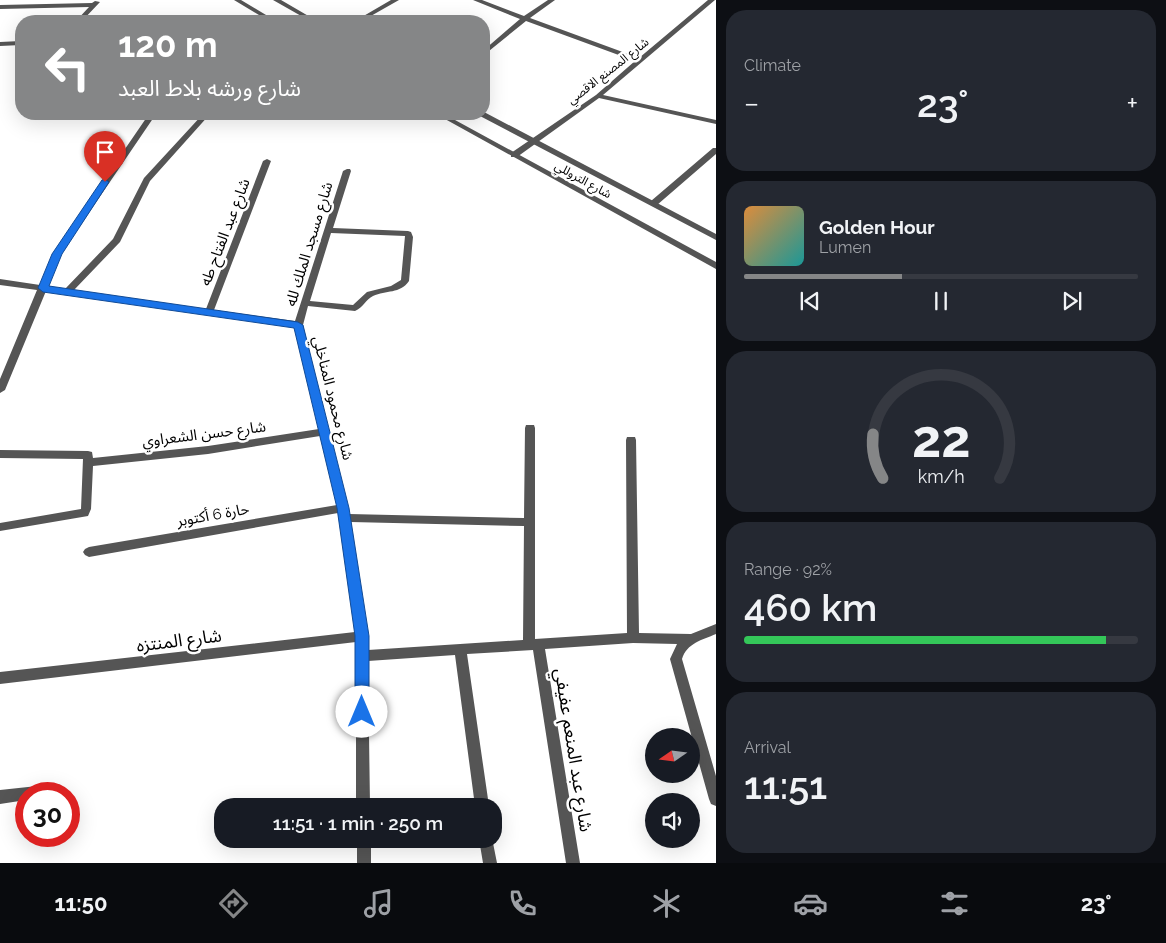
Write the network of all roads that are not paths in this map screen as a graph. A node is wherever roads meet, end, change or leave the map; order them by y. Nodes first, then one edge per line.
1 (237, 0) edge
2 (276, 0) edge
3 (396, 0) edge
4 (476, 0) edge
5 (552, 0) edge
6 (712, 0) edge
7 (96, 2) edge
8 (38, 3) edge
9 (0, 7) edge
10 (84, 15) edge
11 (263, 15) edge
12 (303, 15) edge
13 (369, 15) edge
14 (525, 18) junction
15 (15, 43) edge
16 (0, 44) edge
17 (490, 48) edge
18 (641, 61) junction
19 (598, 96) junction
20 (490, 118) edge
21 (148, 120) edge
22 (202, 120) edge
23 (450, 120) edge
24 (716, 122) edge
25 (535, 141) junction
26 (716, 150) edge
27 (514, 154) junction
28 (266, 161) dead end
29 (347, 171) dead end
30 (654, 203) junction
31 (328, 230) junction
32 (716, 236) edge
33 (716, 266) edge
34 (0, 282) edge
35 (43, 288) junction
36 (68, 292) junction
37 (305, 303) junction
38 (210, 312) junction
39 (298, 325) junction
40 (0, 390) edge
41 (530, 428) dead end
42 (325, 432) junction
43 (631, 440) dead end
44 (0, 454) edge
45 (87, 463) junction
46 (343, 513) junction
47 (530, 522) junction
48 (0, 526) edge
49 (89, 552) dead end
50 (716, 629) edge
51 (362, 636) junction
52 (633, 638) junction
53 (690, 639) junction
54 (534, 644) junction
55 (460, 649) junction
56 (362, 656) junction
57 (0, 678) edge
58 (15, 795) edge
59 (0, 797) edge
60 (363, 798) edge
61 (481, 798) edge
62 (716, 799) edge
63 (364, 848) edge
64 (488, 848) edge
65 (364, 863) edge
66 (490, 863) edge
67 (573, 863) edge

1 - 11 street
2 - 12 street
3 - 13 street
4 - 14 street
5 - 14 street
6 - 18 street, شارع المصنع الاقصي
7 - 8 street
7 - 10 street
8 - 9 street
14 - 17 street
14 - 18 street
15 - 16 street
18 - 19 street, شارع المصنع الاقصي
19 - 24 street
19 - 25 street, شارع المصنع الاقصي
20 - 25 street, شارع التروللي
21 - 35 street
22 - 36 street
23 - 27 street, شارع التروللي
25 - 27 street, شارع المصنع الاقصي
25 - 30 street, شارع التروللي
26 - 30 street
27 - 33 street, شارع التروللي
28 - 38 street, شارع عبد الفتاح طه
29 - 31 street, شارع مسجد الملك لله
30 - 32 street, شارع التروللي
31 - 37 street, شارع مسجد الملك لله
31 - 37 street
34 - 35 street
35 - 36 street
35 - 40 street
36 - 38 street
37 - 39 street, شارع مسجد الملك لله
38 - 39 street
39 - 42 street, شارع محمود المناخلي
41 - 47 street, شارع عبد المنعم عفيفي
42 - 45 street, شارع حسن الشعراوي
42 - 46 street, شارع محمود المناخلي
43 - 52 street
44 - 45 street
45 - 48 street
46 - 47 street, حارة 6 أكتوبر
46 - 49 street, حارة 6 أكتوبر
46 - 51 street, شارع محمود المناخلي
47 - 54 street, شارع عبد المنعم عفيفي
50 - 53 street
51 - 56 street, شارع محمود المناخلي
51 - 57 street, شارع المنتزه
52 - 53 street
52 - 54 street
53 - 62 street
54 - 55 street
54 - 67 street, شارع عبد المنعم عفيفي
55 - 56 street
55 - 61 street
56 - 60 street, شارع محمود المناخلي
58 - 59 street
63 - 65 street
64 - 66 street

